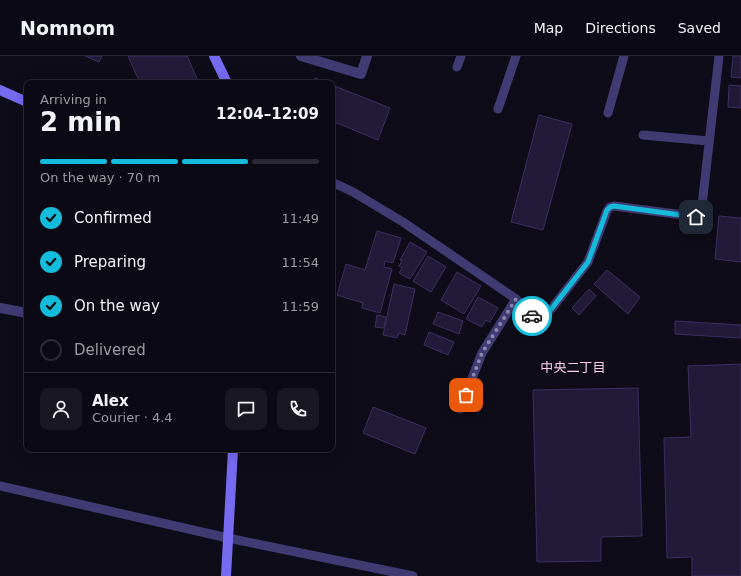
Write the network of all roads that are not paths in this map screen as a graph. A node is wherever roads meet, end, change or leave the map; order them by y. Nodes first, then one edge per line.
1 (214, 56) edge
2 (300, 56) edge
3 (367, 56) edge
4 (461, 56) edge
5 (516, 56) edge
6 (624, 56) edge
7 (719, 56) edge
8 (457, 66) dead end
9 (226, 80) edge
10 (0, 90) edge
11 (24, 101) edge
12 (498, 109) dead end
13 (608, 113) dead end
14 (643, 134) dead end
15 (709, 142) junction
16 (335, 183) edge
17 (516, 299) junction
18 (0, 308) edge
19 (24, 312) edge
20 (460, 409) dead end
21 (233, 452) edge
22 (0, 486) edge
23 (228, 538) junction
24 (226, 576) edge
25 (413, 576) edge

1 - 9 street
2 - 3 street
4 - 8 lane
5 - 12 lane
6 - 13 lane
7 - 15 lane
10 - 11 street
14 - 15 lane
15 - 17 lane
16 - 17 lane
17 - 20 lane
18 - 19 street
21 - 23 street
22 - 23 lane
23 - 24 street
23 - 25 lane

